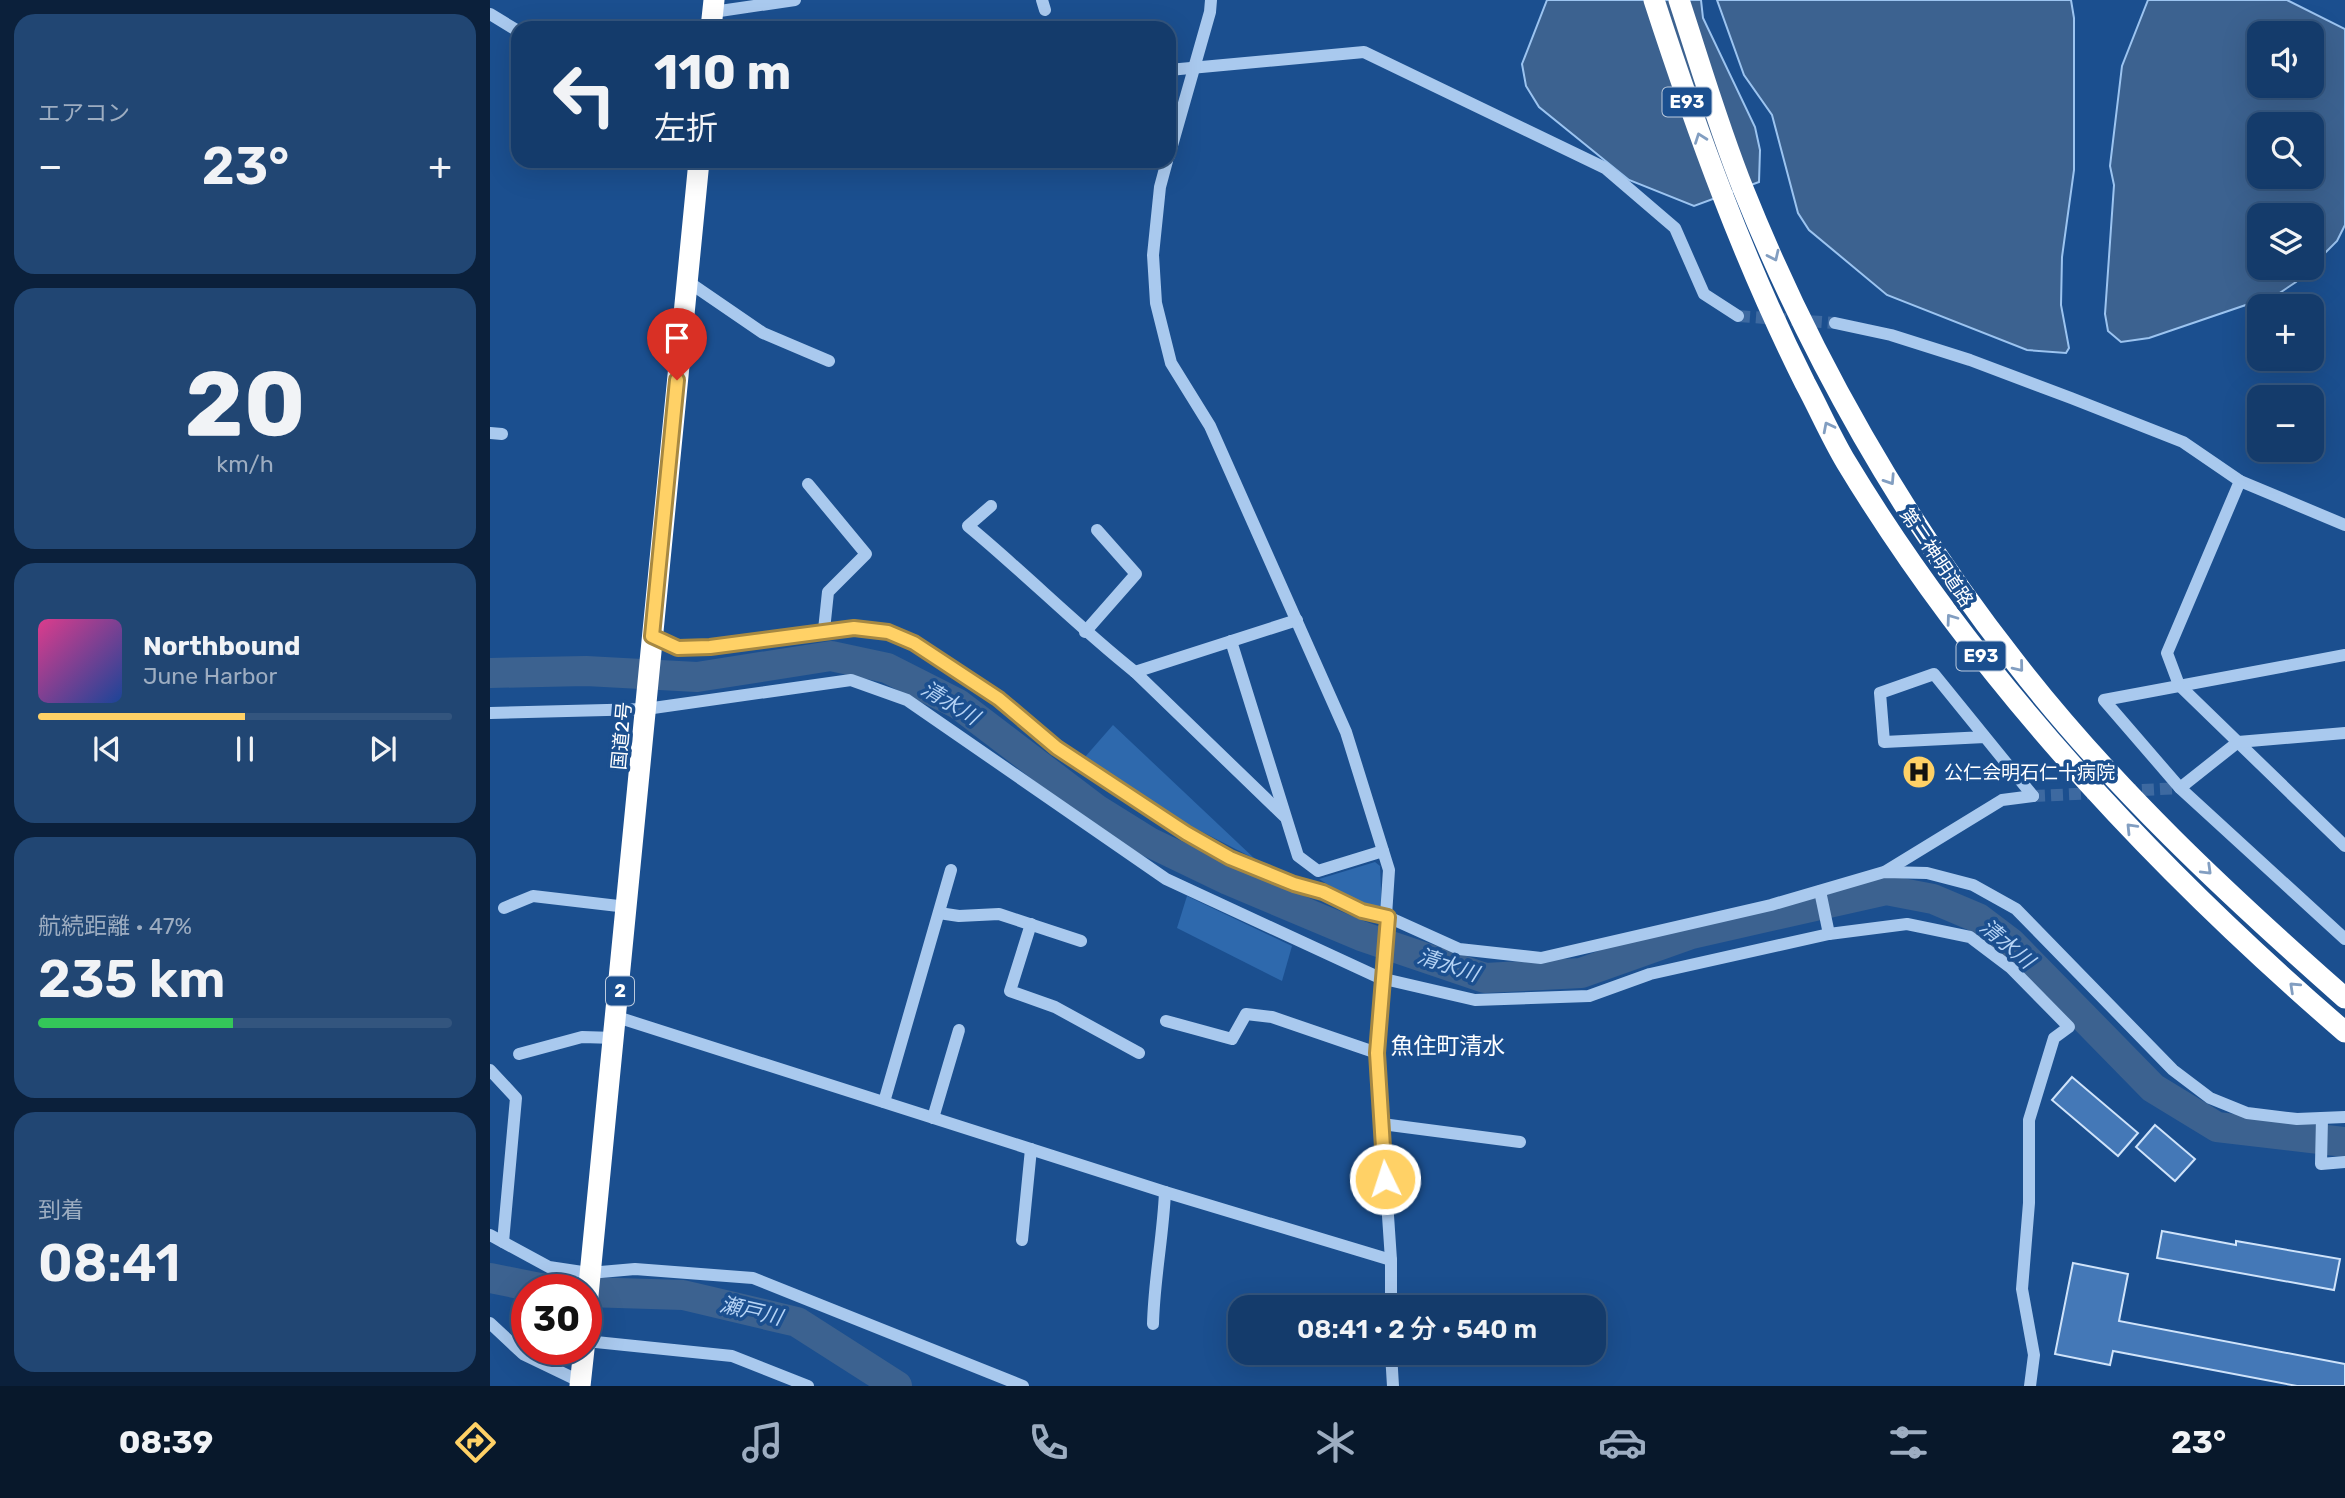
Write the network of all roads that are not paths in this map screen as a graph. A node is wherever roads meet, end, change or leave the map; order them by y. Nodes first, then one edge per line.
1 (795, 0) edge
2 (1210, 0) edge
3 (1654, 0) edge
4 (1679, 0) edge
5 (713, 13) edge
6 (490, 14) edge
7 (511, 27) edge
8 (1195, 68) junction
9 (1176, 70) edge
10 (1176, 132) edge
11 (698, 168) edge
12 (1165, 168) edge
13 (687, 281) junction
14 (1738, 316) tunnel mouth
15 (1835, 323) tunnel mouth
16 (829, 361) dead end
17 (2240, 481) junction
18 (808, 484) dead end
19 (991, 506) dead end
20 (2345, 525) edge
21 (1097, 530) dead end
22 (1297, 620) junction
23 (824, 630) junction
24 (1085, 632) junction
25 (652, 636) junction
26 (1231, 641) junction
27 (2345, 656) edge
28 (1135, 671) junction
29 (2179, 685) junction
30 (646, 709) junction
31 (490, 713) edge
32 (2345, 733) edge
33 (1984, 737) junction
34 (2238, 742) junction
35 (2180, 788) junction
36 (1284, 816) junction
37 (2345, 825) edge
38 (2340, 841) edge
39 (1383, 851) junction
40 (951, 870) dead end
41 (1884, 872) junction
42 (1820, 891) junction
43 (627, 907) junction
44 (504, 908) dead end
45 (939, 914) junction
46 (1388, 917) junction
47 (1031, 924) junction
48 (1829, 934) junction
49 (2345, 939) edge
50 (1081, 941) dead end
51 (1380, 978) junction
52 (2345, 998) edge
53 (617, 1017) junction
54 (1166, 1021) dead end
55 (959, 1030) dead end
56 (2345, 1032) edge
57 (615, 1038) junction
58 (1139, 1053) dead end
59 (1377, 1053) junction
60 (519, 1054) dead end
61 (490, 1070) edge
62 (884, 1102) junction
63 (2345, 1117) edge
64 (933, 1118) junction
65 (2322, 1118) junction
66 (1382, 1124) junction
67 (1520, 1142) dead end
68 (1031, 1149) junction
69 (2345, 1162) edge
70 (1165, 1192) junction
71 (490, 1235) edge
72 (1022, 1240) dead end
73 (503, 1242) junction
74 (1391, 1260) junction
75 (589, 1273) junction
76 (1391, 1295) edge
77 (490, 1323) edge
78 (1153, 1324) dead end
79 (602, 1343) edge
80 (582, 1365) edge
81 (1392, 1365) edge
82 (580, 1384) edge
83 (808, 1386) edge
84 (1023, 1386) edge
85 (1393, 1386) edge
86 (2030, 1386) edge

1 - 5 street
2 - 8 street
56 -> 3 highway, 第二神明道路 / E93
4 -> 52 highway, 第二神明道路 / E93
6 - 7 street
8 - 9 street
8 - 10 street
8 - 14 street
11 - 13 highway, 国道2号 / 2
12 - 22 street
13 - 16 street
13 - 25 highway, 国道2号 / 2
15 - 17 street
17 - 20 street
17 - 29 street
18 - 23 street
19 - 24 street
21 - 24 street
22 - 26 street
22 - 39 street
23 - 25 street
23 - 46 street
24 - 28 street
25 - 30 highway, 国道2号 / 2
26 - 28 street
26 - 36 street
27 - 29 street
28 - 36 street
29 - 34 street
29 - 35 street
30 - 31 street
30 - 43 highway, 国道2号 / 2
30 - 51 street
32 - 34 street
33 - 33 street
33 - 41 street
34 - 35 street
34 - 38 street
35 - 49 street
36 - 39 street
37 - 38 street
39 - 46 street
40 - 45 street
41 - 42 street
41 - 65 street
42 - 46 street
42 - 48 street
43 - 44 street
43 - 53 highway, 国道2号 / 2
45 - 47 street
45 - 62 street
46 - 51 street
47 - 50 street
47 - 58 street
48 - 51 street
48 - 86 street
51 - 59 street
53 - 57 highway, 国道2号 / 2
53 - 62 street
54 - 59 street
55 - 64 street
57 - 60 street
57 - 75 highway, 国道2号 / 2
59 - 66 street
61 - 73 street
62 - 64 street
63 - 65 street
64 - 68 street
65 - 69 street
66 - 67 street
66 - 74 street
68 - 70 street
68 - 72 street
70 - 74 street
70 - 78 street
71 - 73 street
73 - 75 street
74 - 76 street
75 - 84 street
77 - 82 street
79 - 83 street
80 - 82 highway
81 - 85 street

